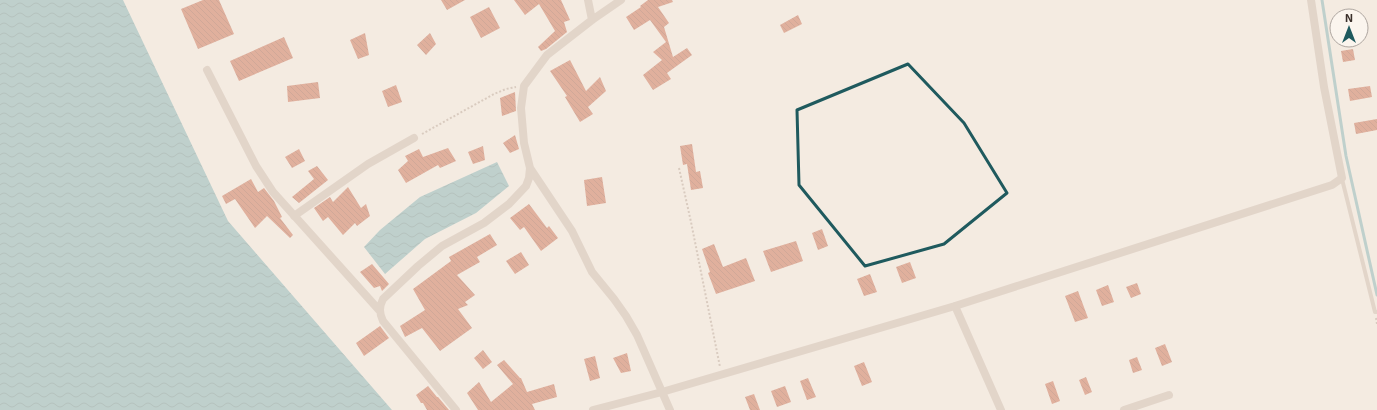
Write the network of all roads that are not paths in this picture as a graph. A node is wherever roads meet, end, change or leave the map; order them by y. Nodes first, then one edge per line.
1 (588, 0) edge
2 (621, 0) edge
3 (1311, 0) edge
4 (592, 20) junction
5 (208, 70) dead end
6 (414, 138) road end
7 (530, 168) junction
8 (1342, 178) junction
9 (294, 216) junction
10 (955, 306) junction
11 (379, 310) junction
12 (1377, 312) edge
13 (662, 392) junction
14 (1169, 395) dead end
15 (456, 410) edge
16 (593, 410) edge
17 (670, 410) edge
18 (1001, 410) edge
19 (1124, 410) edge

1 - 4 street
2 - 4 street
3 - 8 street
4 - 7 street
5 - 9 street
6 - 9 street
7 - 11 street
7 - 13 street
8 - 10 street
8 - 12 lane
9 - 11 street
10 - 13 street
10 - 18 street
11 - 15 street
13 - 16 street
13 - 17 street
14 - 19 street

